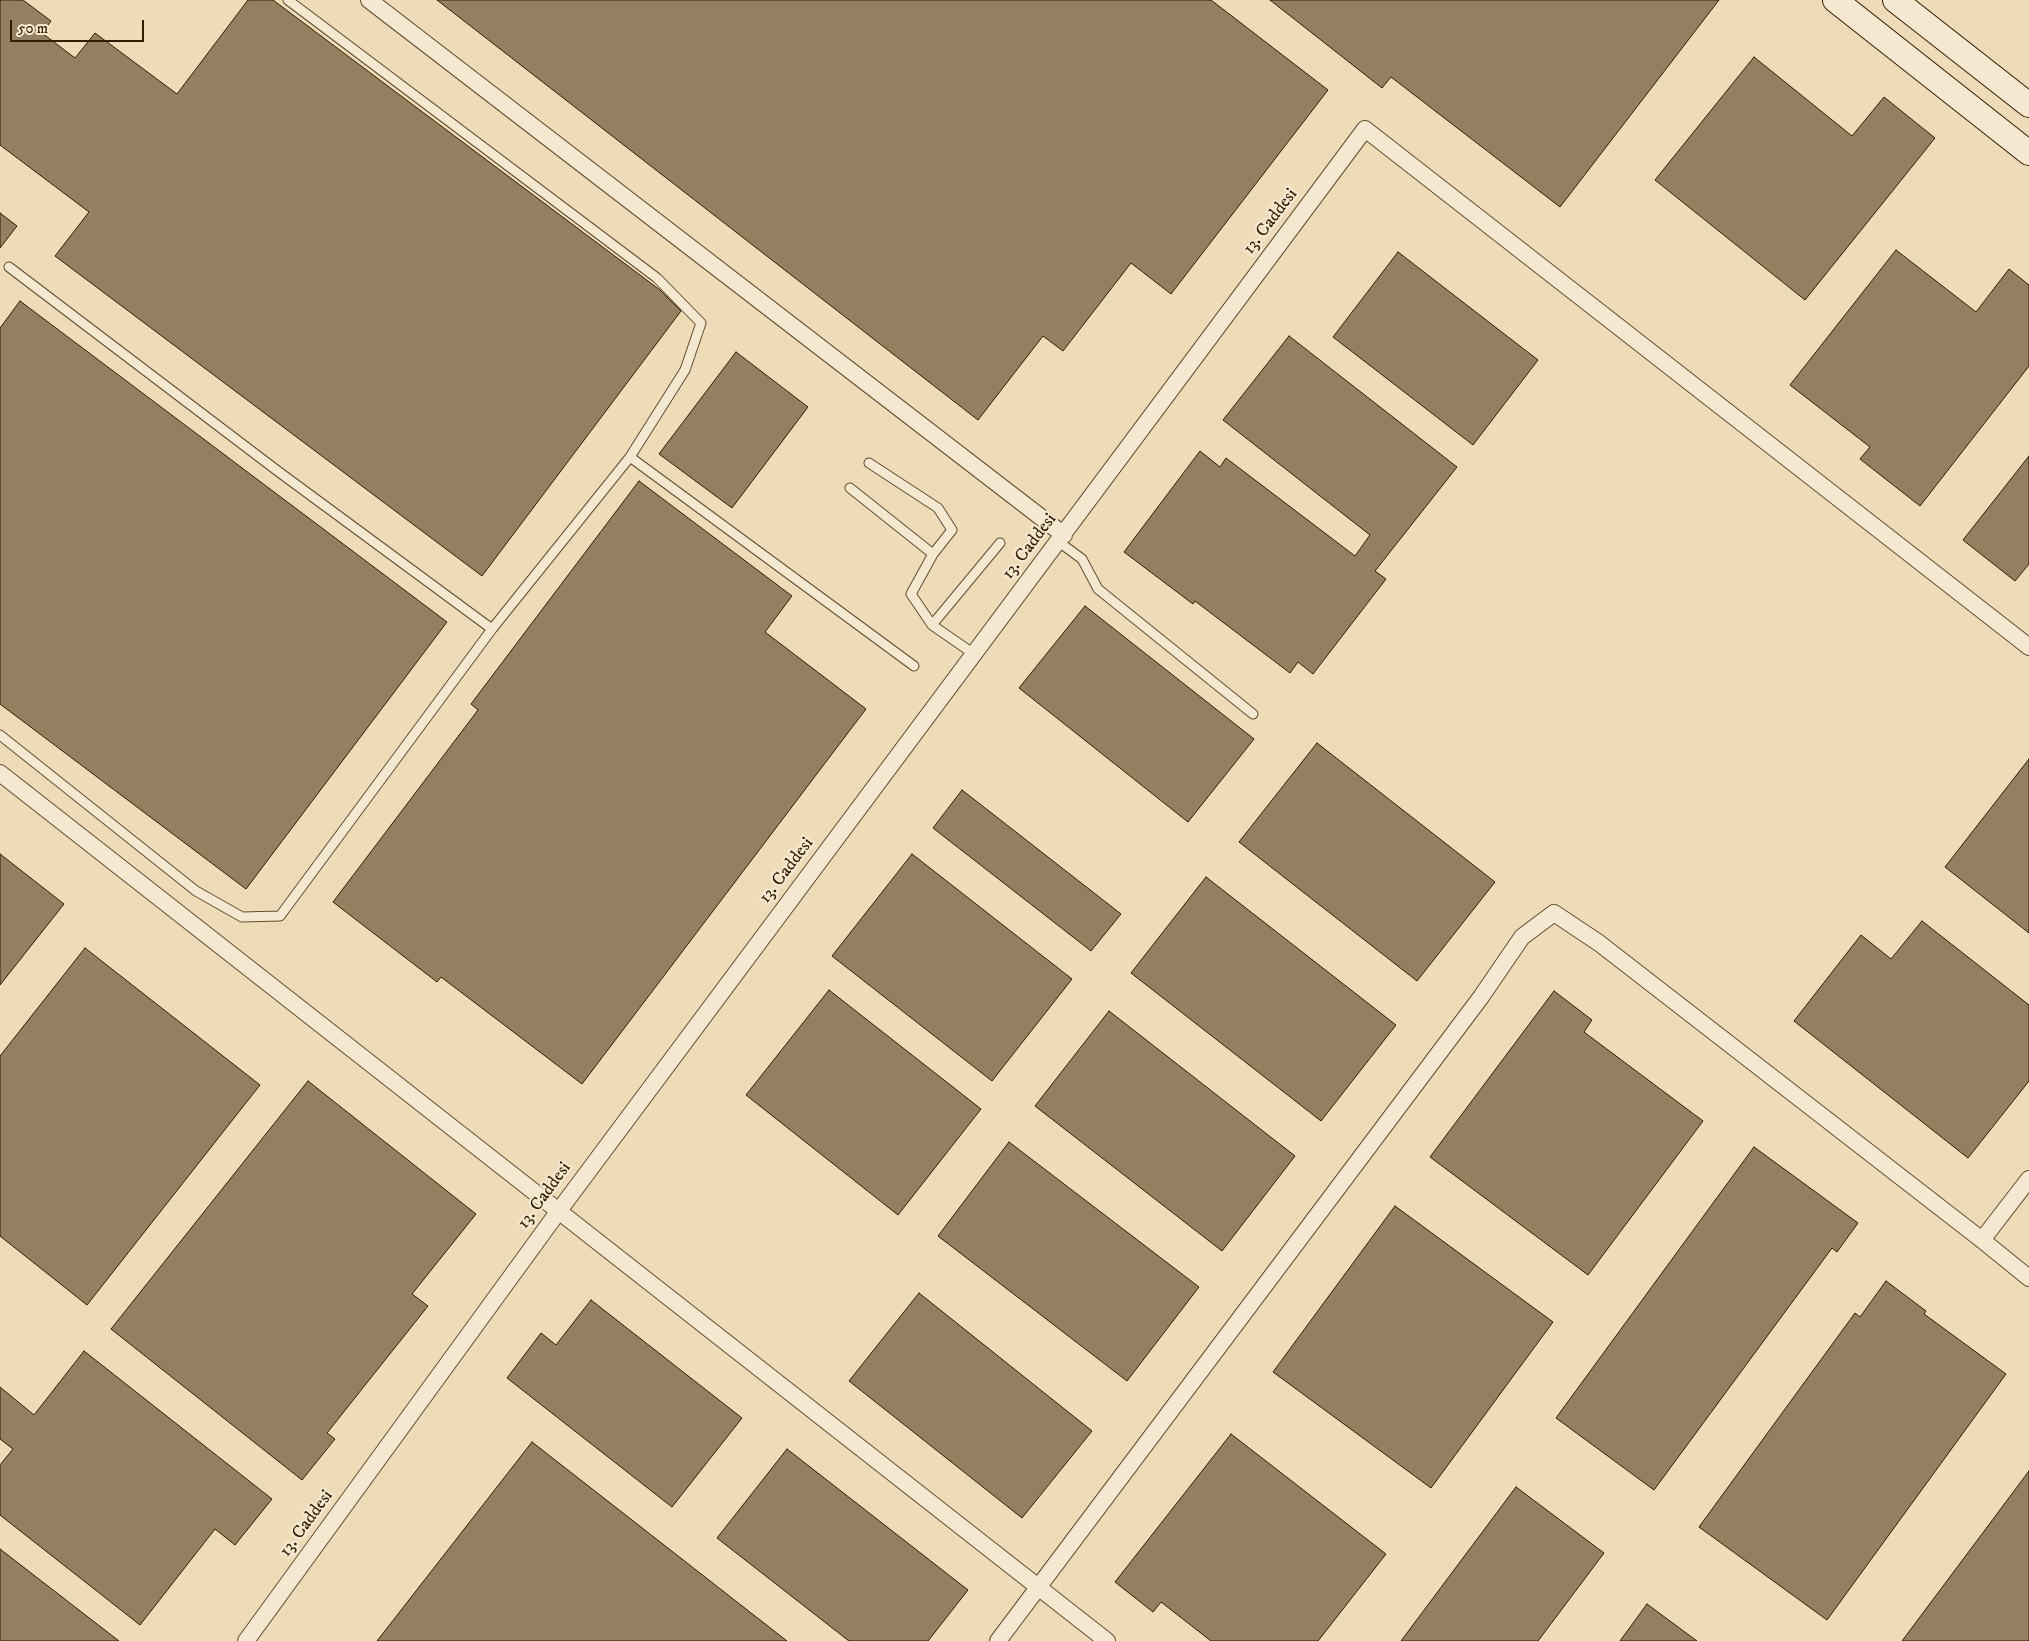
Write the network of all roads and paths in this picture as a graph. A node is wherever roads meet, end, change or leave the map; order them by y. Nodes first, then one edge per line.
1 (288, 0) edge
2 (369, 0) edge
3 (1835, 0) edge
4 (1895, 0) edge
5 (2029, 105) edge
6 (2029, 153) edge
7 (9, 267) dead end
8 (630, 457) junction
9 (869, 463) dead end
10 (850, 488) dead end
11 (1061, 538) junction
12 (1000, 543) dead end
13 (933, 554) junction
14 (932, 625) junction
15 (492, 629) junction
16 (2029, 647) edge
17 (974, 654) junction
18 (914, 666) dead end
19 (1253, 714) dead end
20 (0, 735) edge
21 (0, 773) edge
22 (2029, 1180) edge
23 (558, 1212) junction
24 (1982, 1240) junction
25 (2029, 1278) edge
26 (1038, 1587) junction
27 (246, 1641) edge
28 (998, 1641) edge
29 (1107, 1641) edge

1 - 8 lane
2 - 11 street
3 - 6 street
4 - 5 street
7 - 15 lane
8 - 15 lane
8 - 18 lane
9 - 13 lane
10 - 13 lane
11 - 16 street, 13. Caddesi
11 - 17 street, 13. Caddesi
11 - 19 lane
12 - 14 lane
13 - 14 lane
14 - 17 lane
15 - 20 lane
17 - 23 street, 13. Caddesi
21 - 23 street
22 - 24 street
23 - 26 street
23 - 27 street, 13. Caddesi
24 - 25 street
24 - 26 street
26 - 28 street
26 - 29 street

